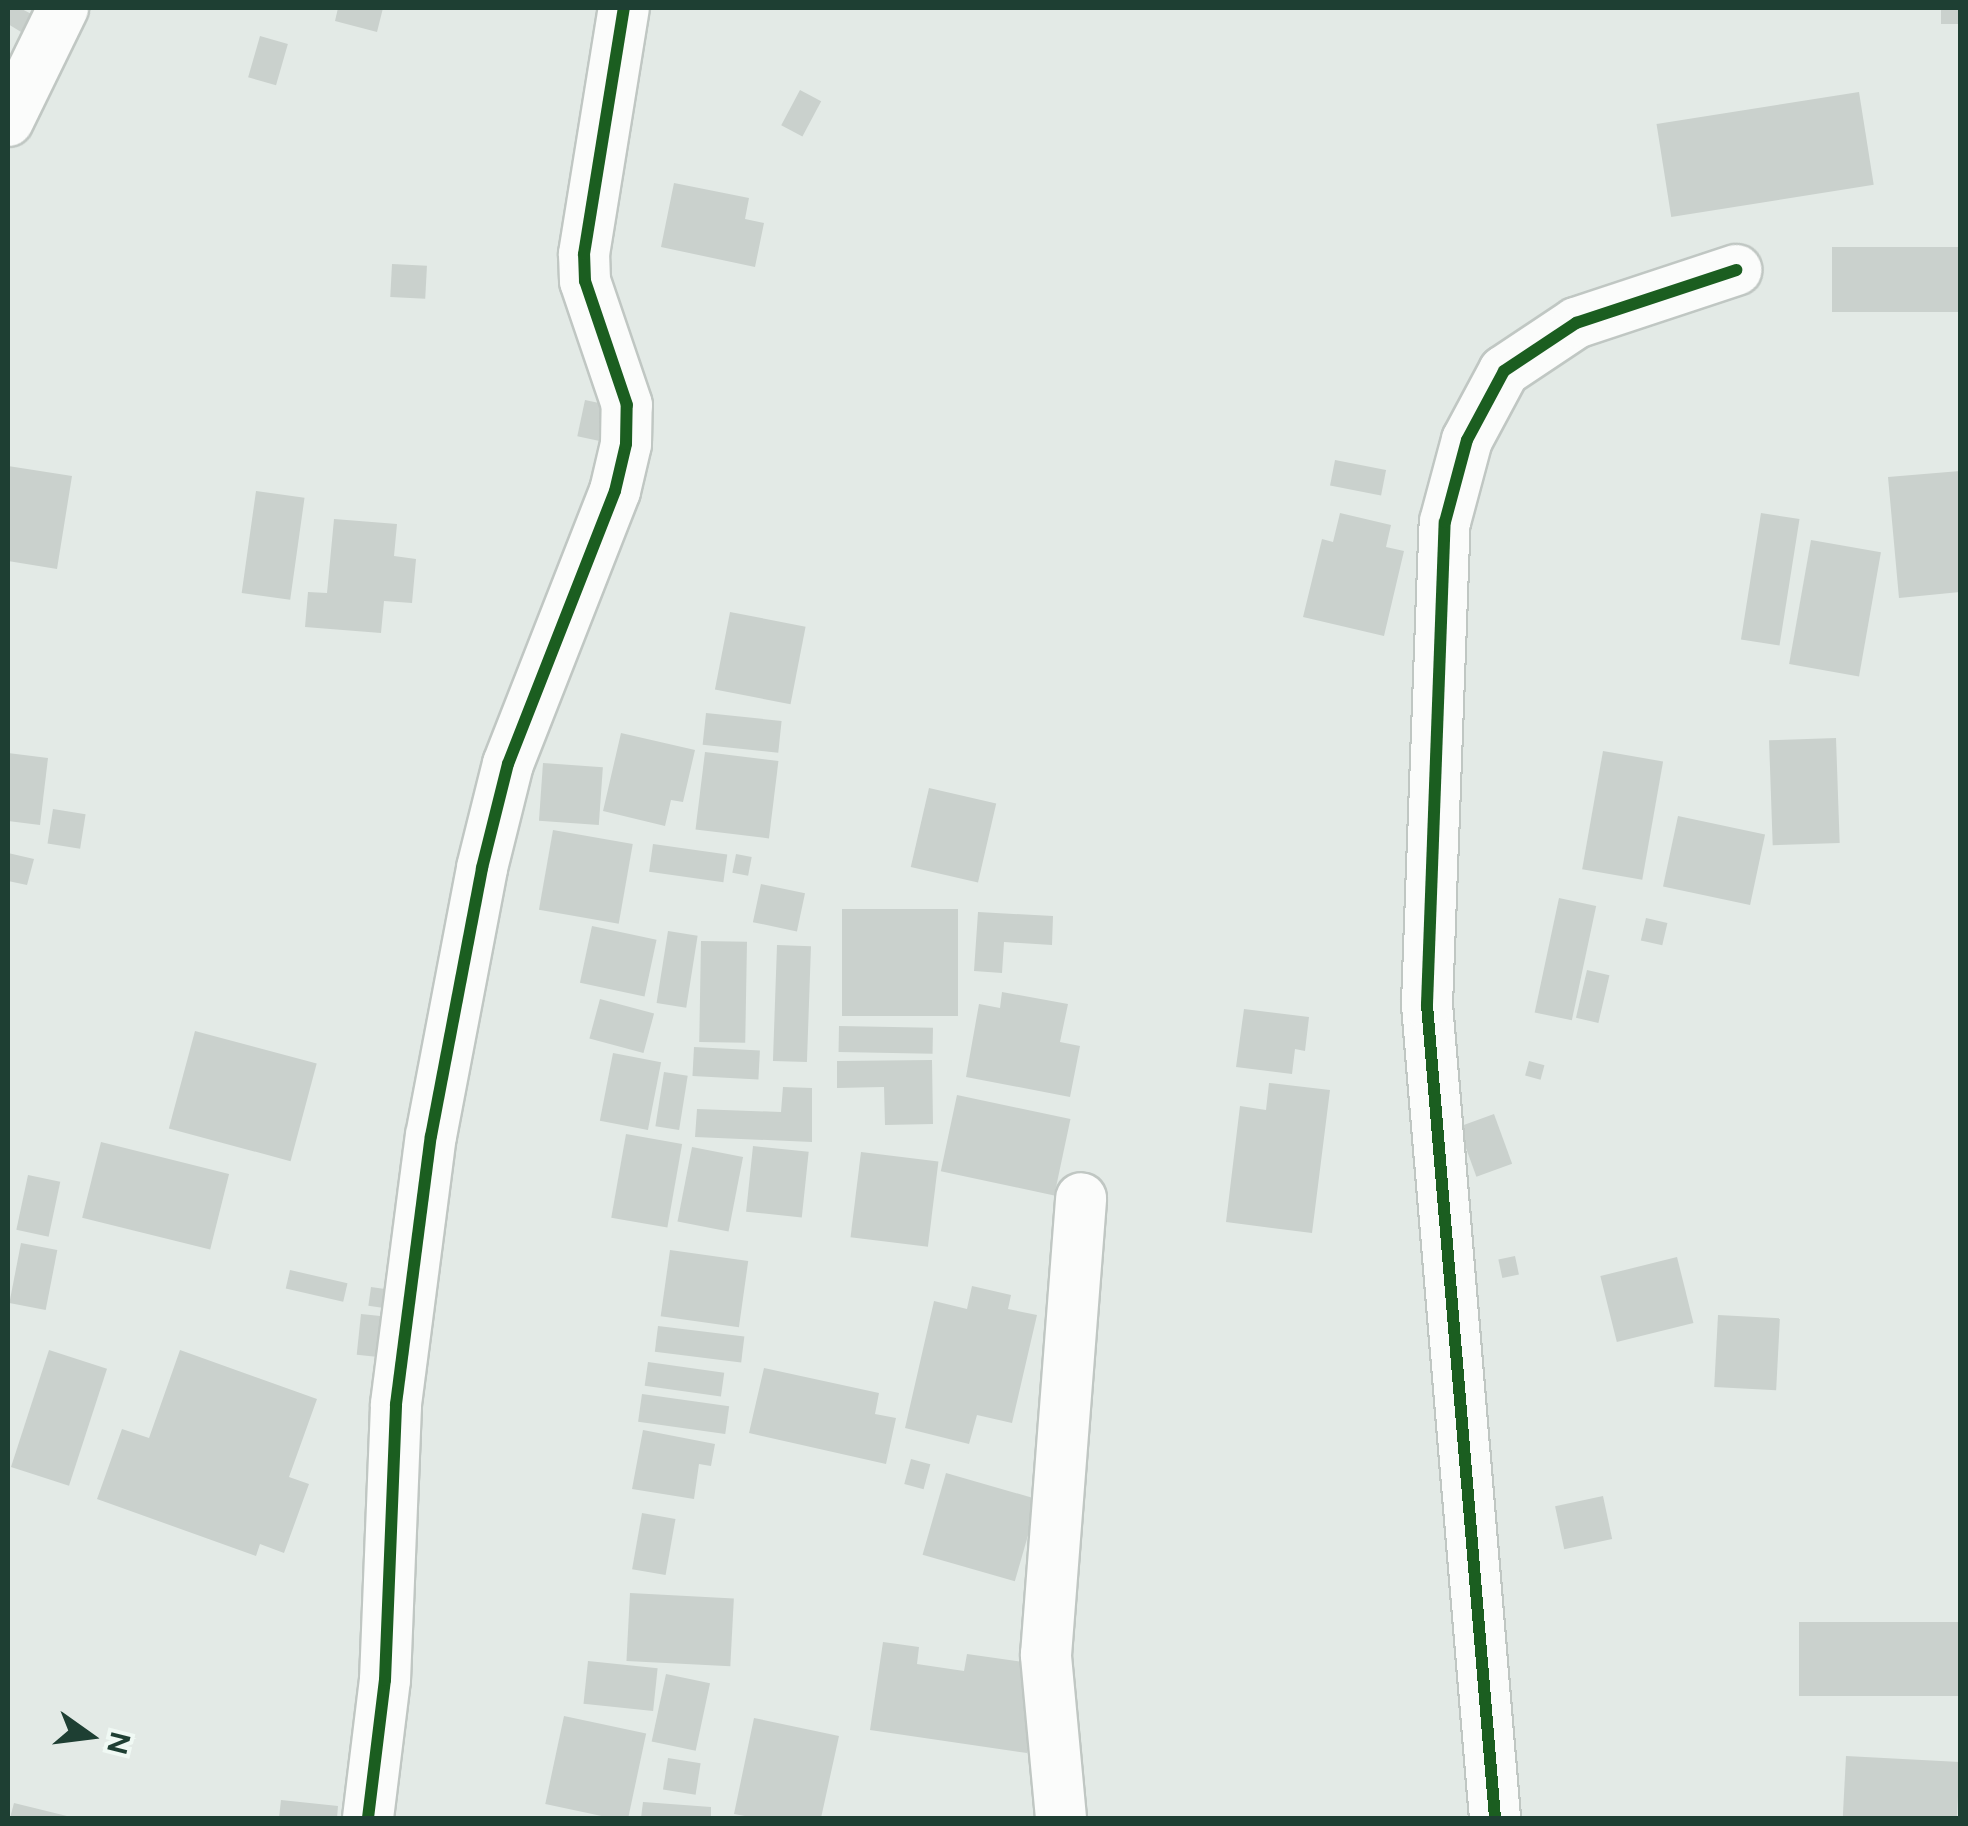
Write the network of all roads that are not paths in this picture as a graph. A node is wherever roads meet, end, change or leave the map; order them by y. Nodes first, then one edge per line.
1 (63, 8) edge
2 (624, 8) edge
3 (8, 121) edge
4 (1736, 270) dead end
5 (1081, 1198) dead end
6 (368, 1818) edge
7 (1061, 1818) edge
8 (1495, 1818) edge

1 - 3 street
2 - 6 street
4 - 8 street
5 - 7 street

